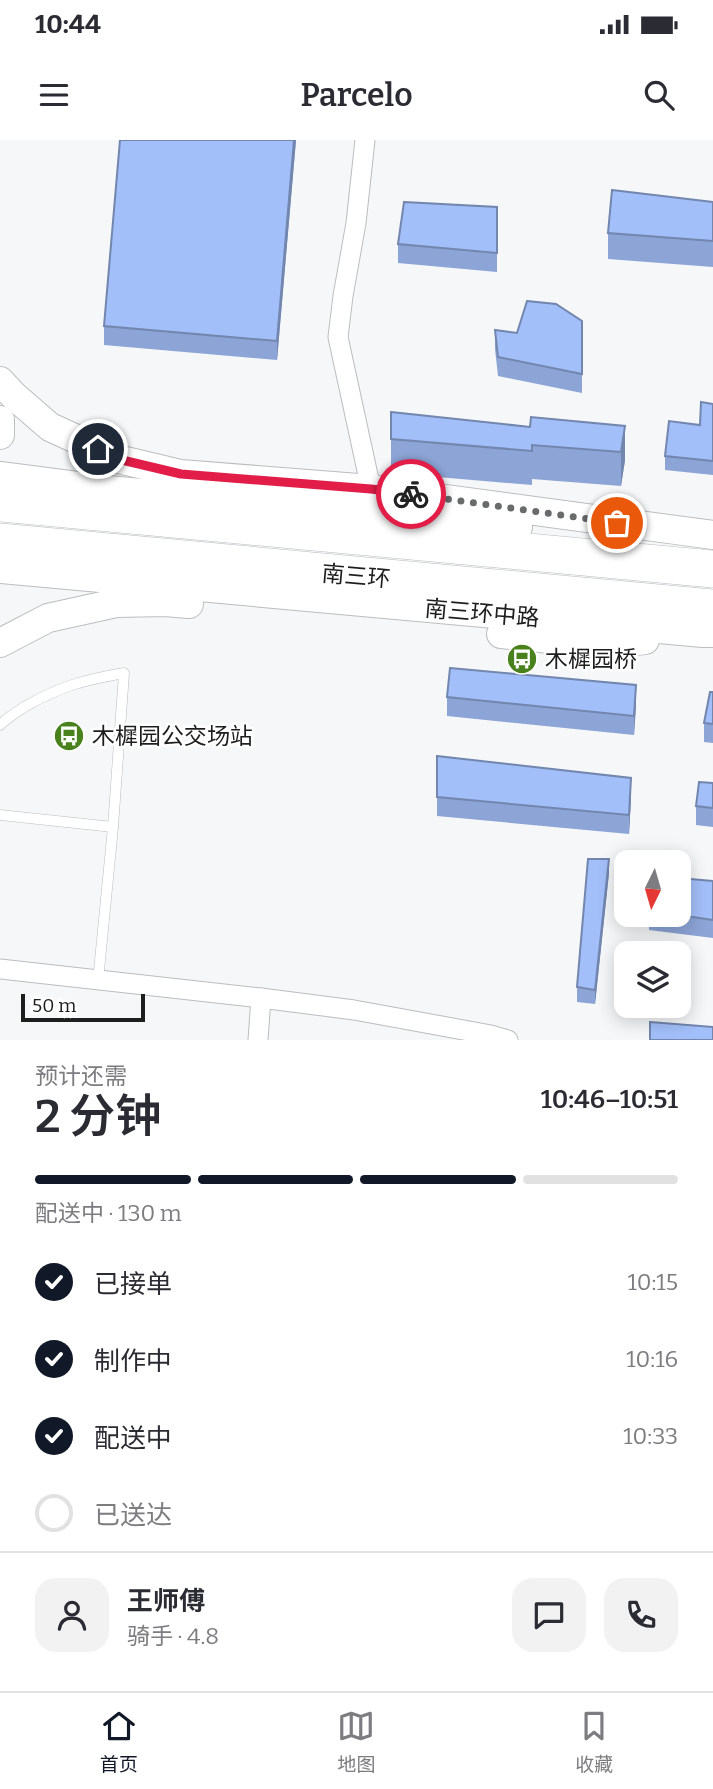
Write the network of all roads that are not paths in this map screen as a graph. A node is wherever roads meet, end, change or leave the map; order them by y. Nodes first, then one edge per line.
1 (365, 140) edge
2 (0, 381) edge
3 (0, 421) edge
4 (0, 435) edge
5 (0, 476) edge
6 (371, 489) junction
7 (0, 503) edge
8 (0, 542) edge
9 (707, 547) edge
10 (0, 569) edge
11 (707, 619) edge
12 (0, 643) edge
13 (0, 725) edge
14 (0, 815) edge
15 (113, 827) junction
16 (0, 969) edge
17 (98, 981) junction
18 (261, 998) junction
19 (497, 1038) edge
20 (258, 1040) edge

1 - 6 street
2 - 6 street
3 - 4 street
5 - 9 street
6 - 9 street
7 - 9 highway, 南三环
8 - 11 highway, 南三环
10 - 11 street, 南三环中路
11 - 12 street
13 - 15 lane
14 - 15 lane
15 - 17 lane
16 - 17 street
17 - 18 street
18 - 19 street
18 - 20 street

